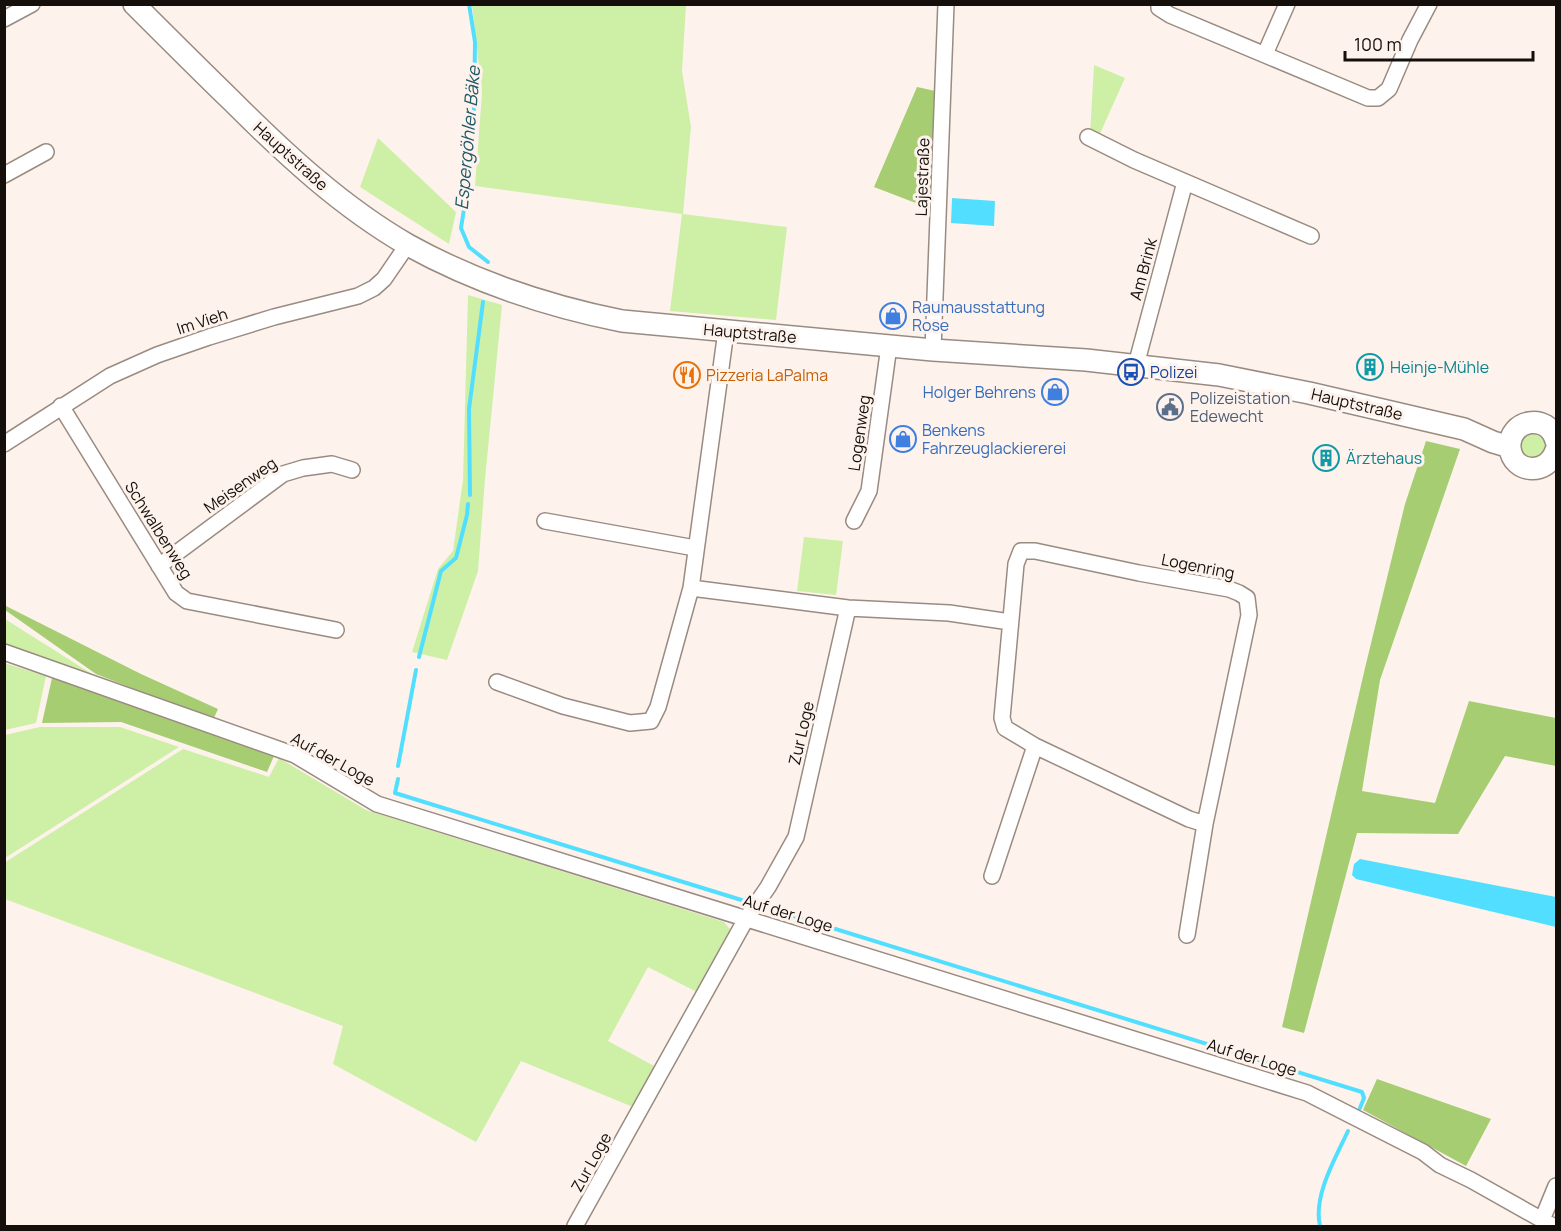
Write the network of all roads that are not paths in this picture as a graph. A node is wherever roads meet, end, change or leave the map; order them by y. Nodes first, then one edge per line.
1 (32, 4) edge
2 (134, 4) edge
3 (946, 4) edge
4 (1159, 4) edge
5 (1287, 4) edge
6 (1429, 4) edge
7 (4, 19) edge
8 (1265, 54) junction
9 (1088, 137) dead end
10 (46, 152) dead end
11 (4, 175) edge
12 (1185, 182) junction
13 (1311, 236) dead end
14 (408, 244) junction
15 (726, 331) junction
16 (890, 346) junction
17 (933, 350) junction
18 (1136, 365) junction
19 (61, 406) junction
20 (1512, 440) junction
21 (4, 444) edge
22 (1553, 450) edge
23 (352, 470) dead end
24 (545, 521) dead end
25 (854, 521) dead end
26 (695, 548) junction
27 (159, 566) junction
28 (691, 588) junction
29 (848, 608) junction
30 (1010, 622) junction
31 (336, 630) dead end
32 (4, 652) edge
33 (497, 682) dead end
34 (1035, 746) junction
35 (1205, 824) junction
36 (992, 876) dead end
37 (746, 919) junction
38 (1187, 934) dead end
39 (1557, 1186) edge
40 (1547, 1223) edge
41 (576, 1227) edge

1 - 7 street
2 - 14 main road, Hauptstraße
3 - 17 street, Lajestraße
4 - 8 street
5 - 8 street
6 - 8 street
9 - 12 street
10 - 11 street
12 - 13 street
12 - 18 street, Am Brink
14 - 15 main road, Hauptstraße
14 - 19 street, Im Vieh
15 - 16 main road, Hauptstraße
15 - 26 street
16 - 17 main road, Hauptstraße
16 - 25 street, Logenweg
17 - 18 main road, Hauptstraße
18 - 20 main road, Hauptstraße
19 - 21 street, Im Vieh
19 - 27 street, Schwalbenweg
20 - 22 main road
20 - 22 main road
23 - 27 street, Meisenweg
24 - 26 street
26 - 28 street
27 - 31 street, Schwalbenweg
28 - 29 street
28 - 33 street
29 - 30 street
29 - 37 street, Zur Loge
30 - 34 street, Logenring
30 - 35 street, Logenring
32 - 37 street, Auf der Loge
34 - 35 street, Logenring
34 - 36 street
35 - 38 street, Logenring
37 - 40 street, Auf der Loge
37 - 41 street, Zur Loge
39 - 40 street

